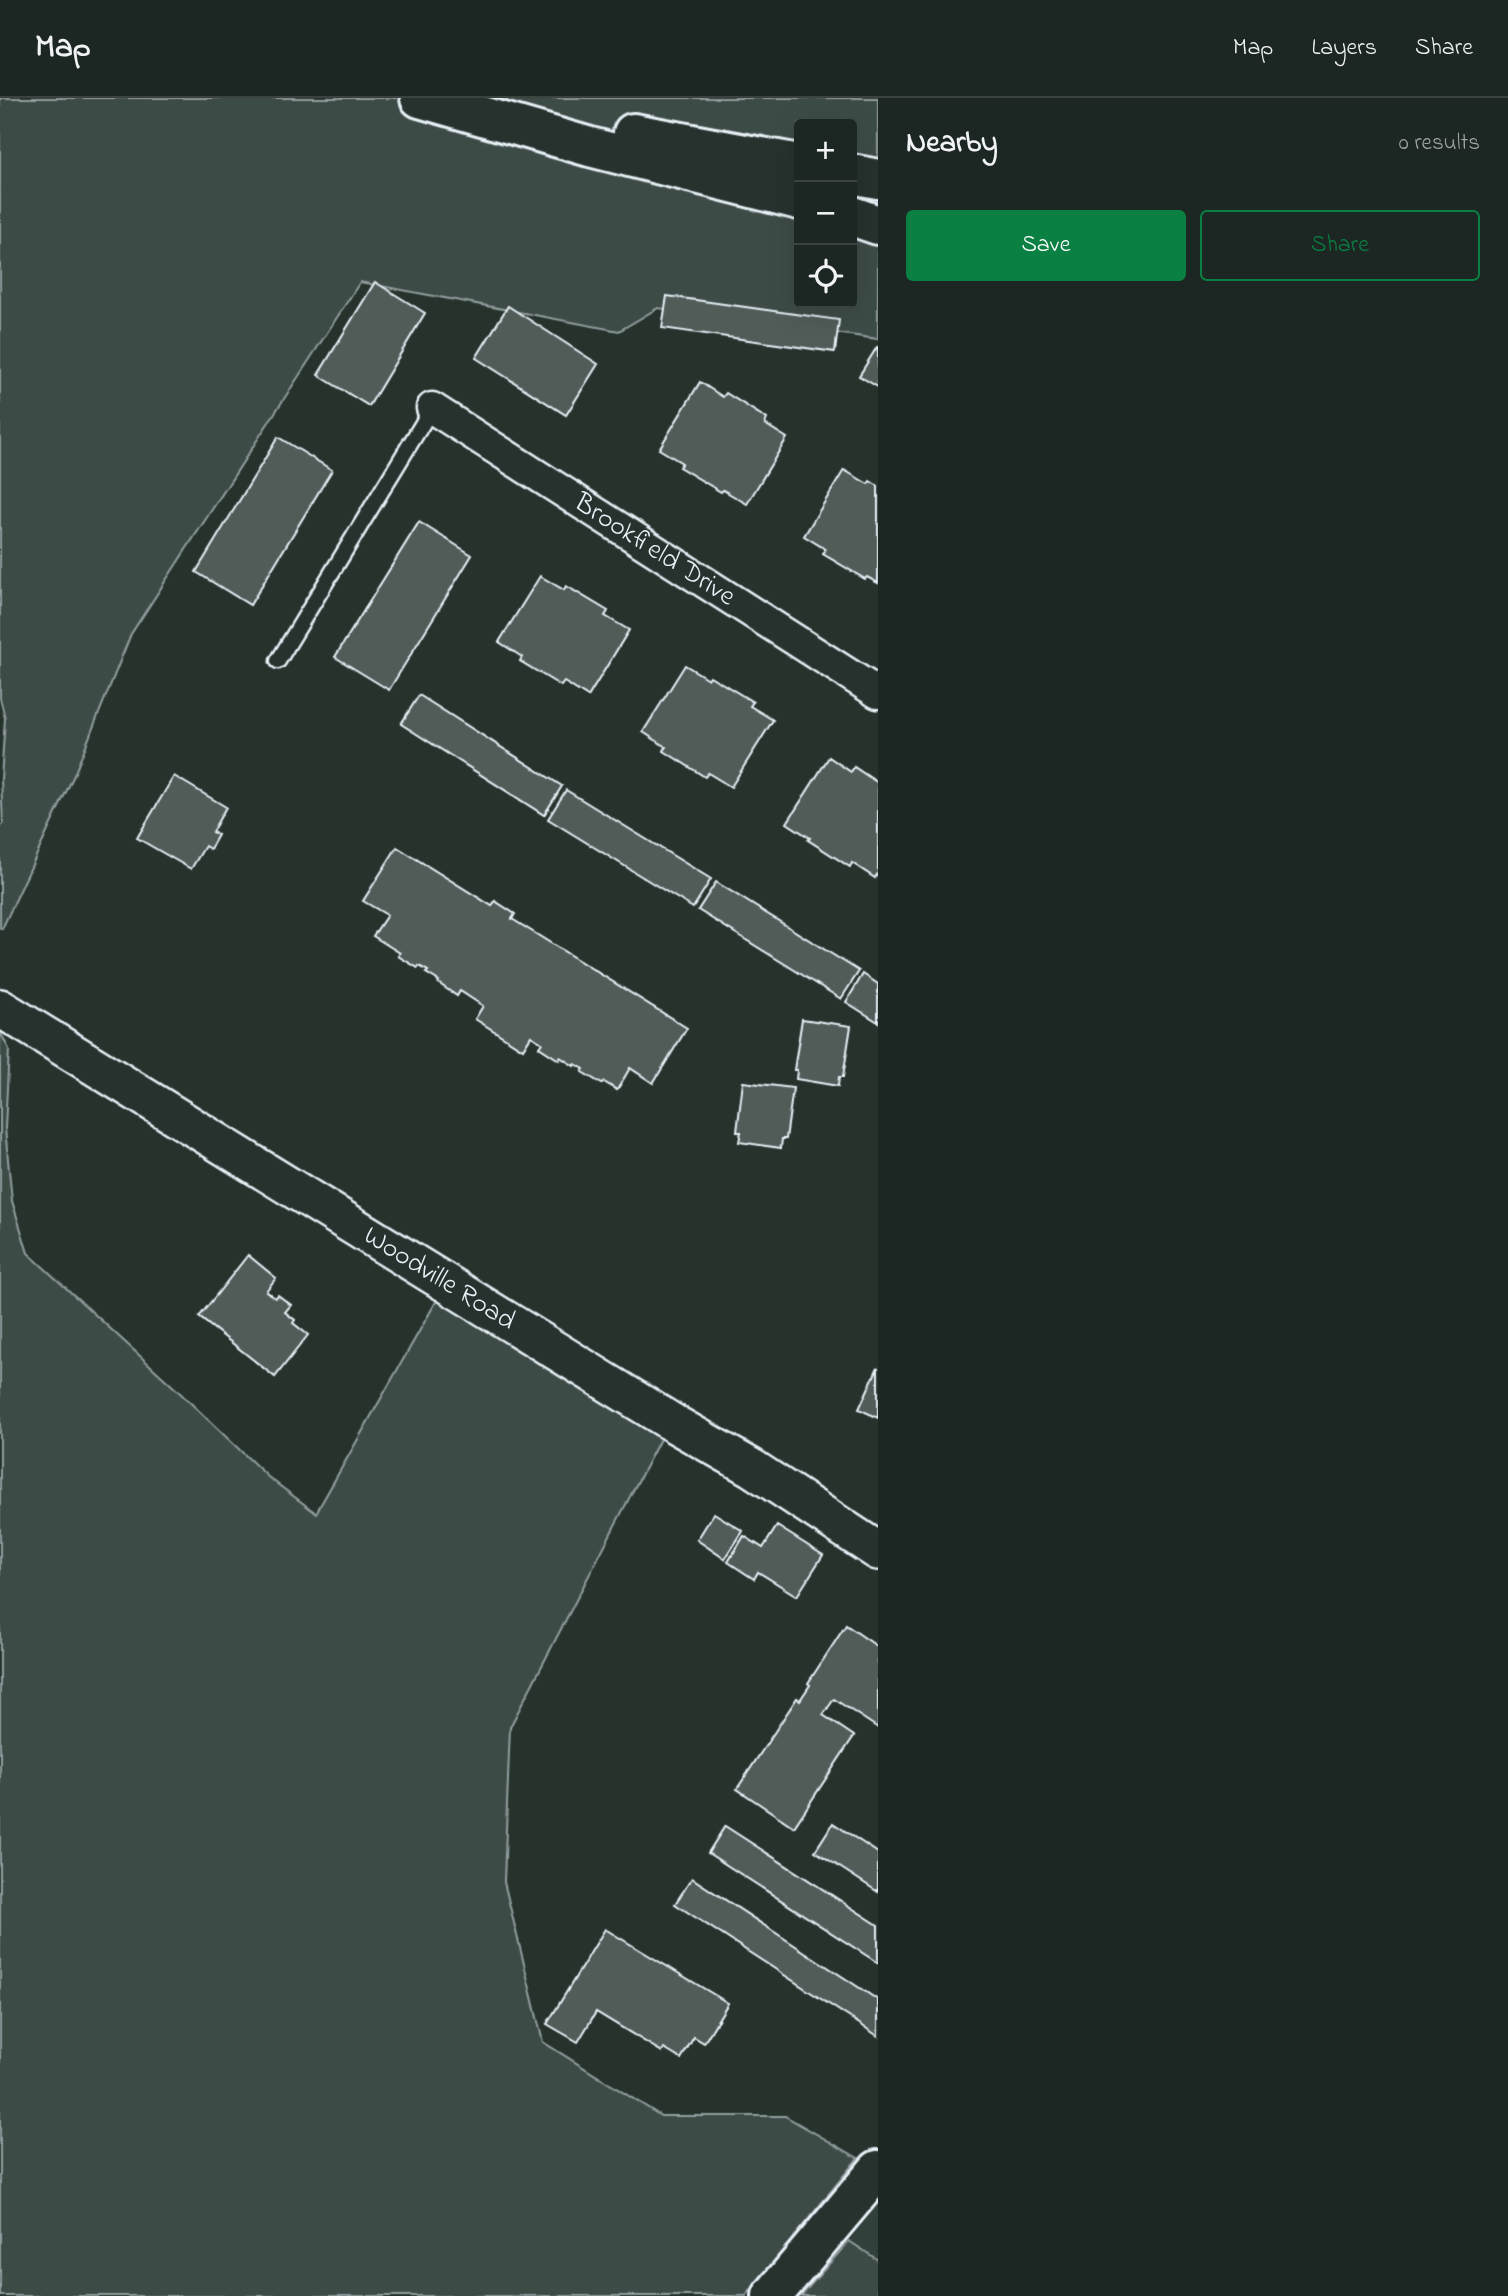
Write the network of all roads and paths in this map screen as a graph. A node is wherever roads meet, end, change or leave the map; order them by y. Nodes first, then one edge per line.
1 (420, 98) edge
2 (449, 98) edge
3 (794, 163) edge
4 (857, 175) edge
5 (878, 179) edge
6 (794, 199) edge
7 (857, 218) edge
8 (878, 225) edge
9 (432, 408) joint
10 (278, 661) dead end
11 (878, 693) edge
12 (0, 1008) edge
13 (878, 1551) edge
14 (878, 2170) edge
15 (772, 2296) edge

1 - 6 main road
2 - 3 main road
4 - 5 main road
7 - 8 main road
9 - 10 lane
9 - 11 street, Brookfield Drive
12 - 13 street, Woodville Road
14 - 15 main road

